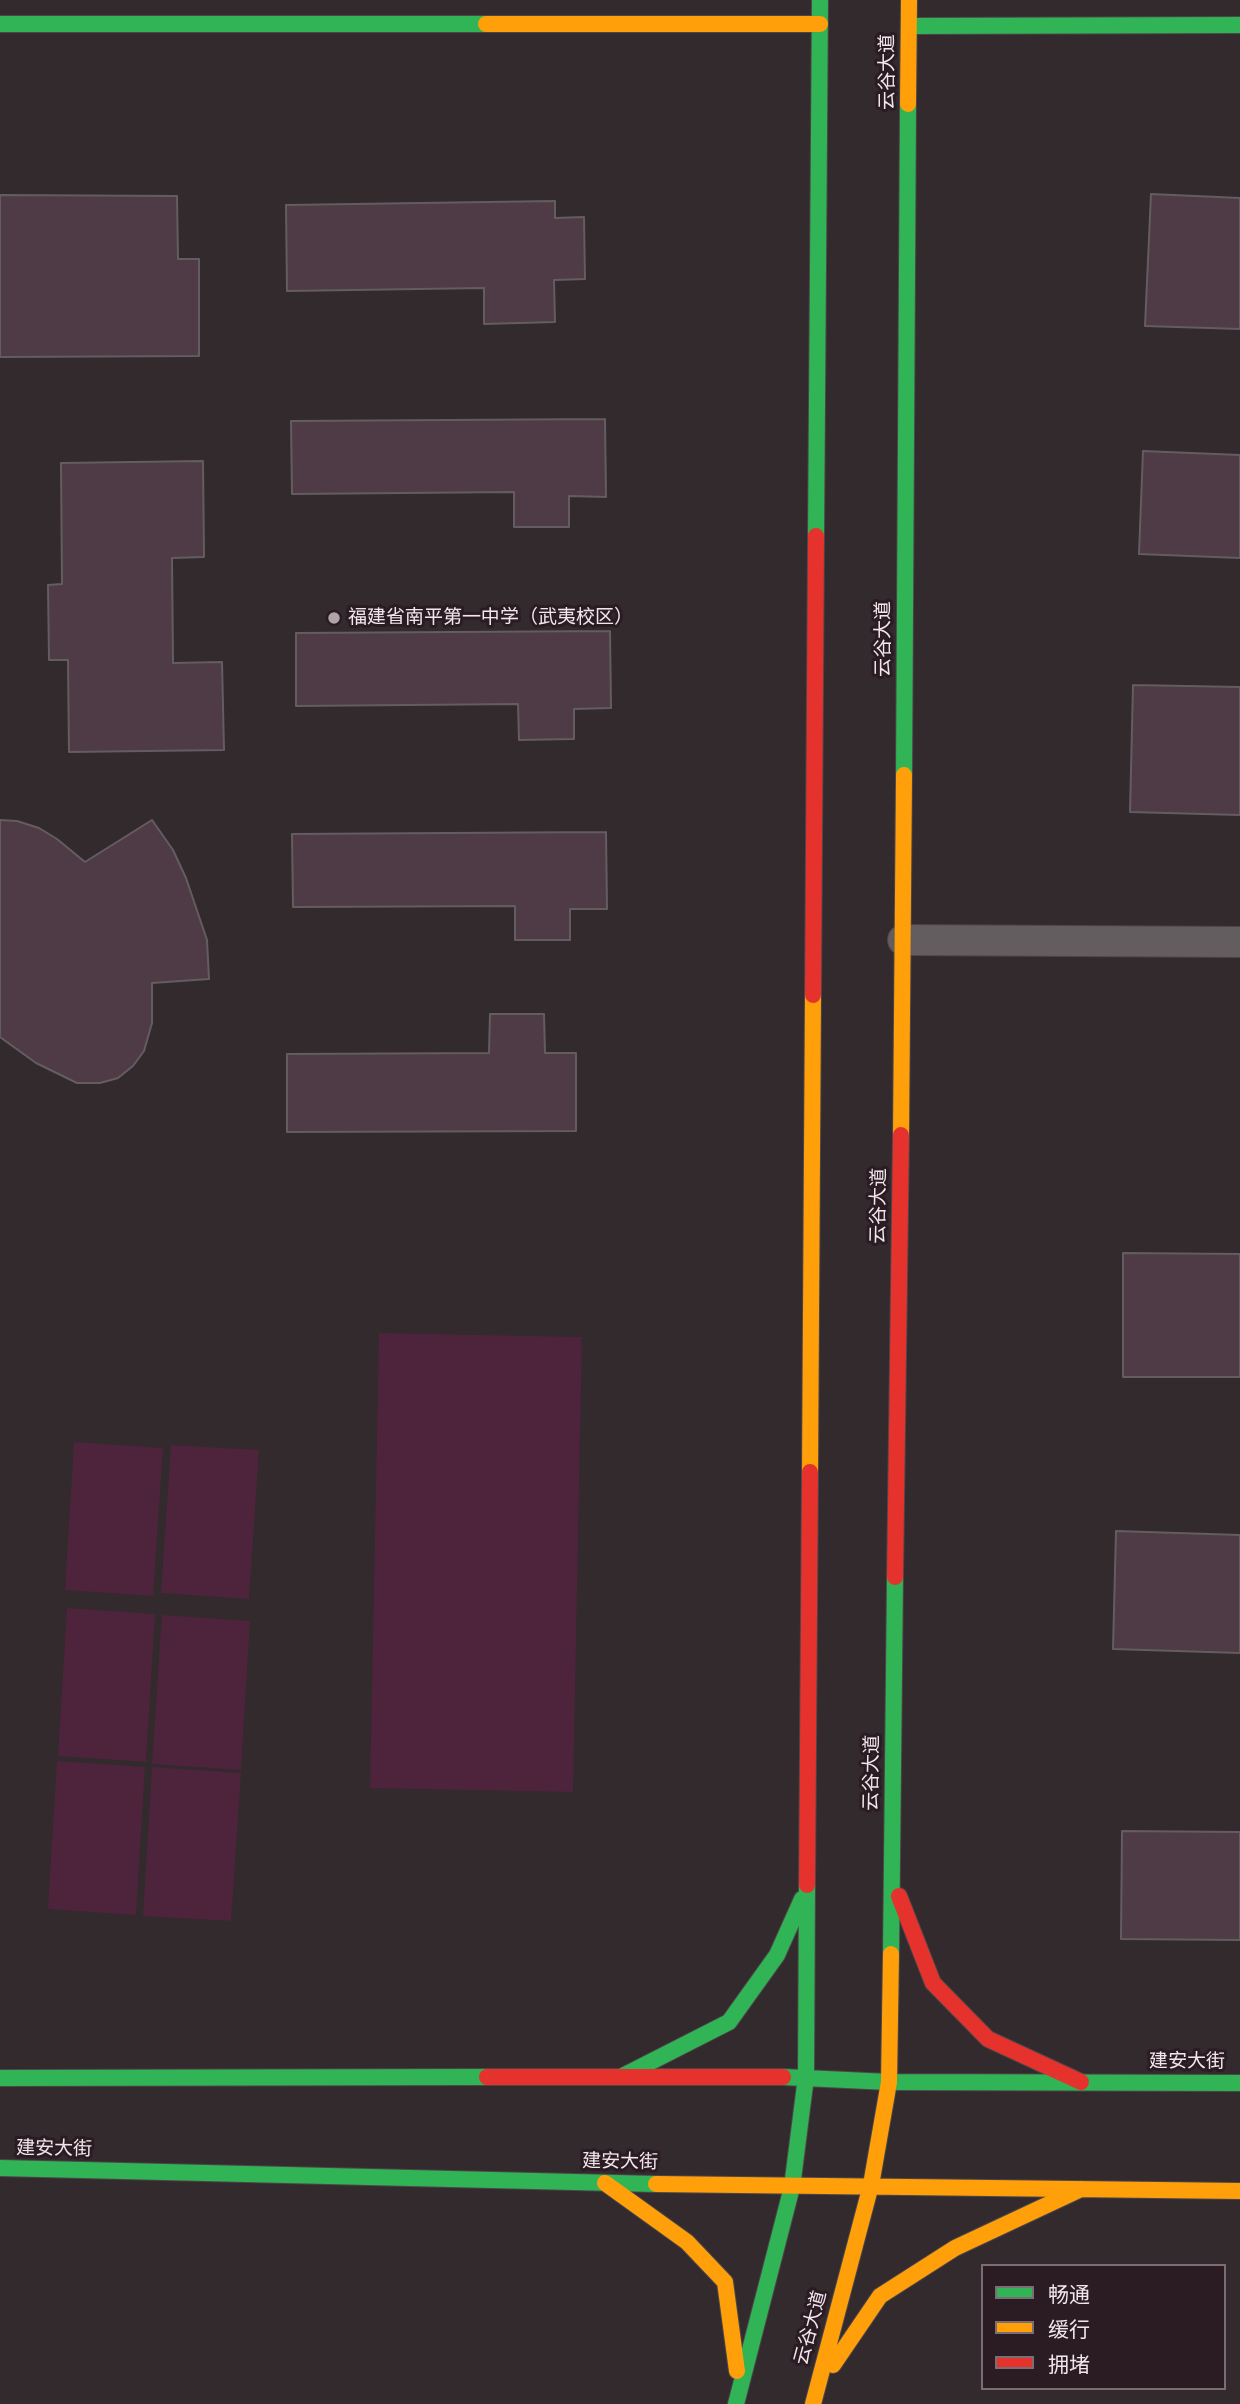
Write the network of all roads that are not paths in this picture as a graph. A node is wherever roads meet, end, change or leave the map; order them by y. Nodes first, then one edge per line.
1 (909, 0) edge
2 (815, 1) edge
3 (0, 24) edge
4 (820, 24) junction
5 (1240, 25) edge
6 (910, 26) junction
7 (903, 940) junction
8 (1240, 942) edge
9 (891, 1877) junction
10 (807, 1888) junction
11 (621, 2077) junction
12 (806, 2077) junction
13 (0, 2078) edge
14 (889, 2082) junction
15 (1081, 2082) junction
16 (1240, 2083) edge
17 (0, 2168) edge
18 (605, 2183) junction
19 (871, 2185) junction
20 (792, 2187) junction
21 (1082, 2189) junction
22 (1240, 2191) edge
23 (818, 2387) junction
24 (738, 2397) edge
25 (813, 2404) edge

1 - 6 main road, 云谷大道
2 - 4 main road
3 - 4 main road
4 - 10 main road
5 - 6 main road
6 - 7 main road, 云谷大道
7 - 8 street
7 - 9 main road, 云谷大道
9 - 14 main road, 云谷大道
9 - 15 main road
10 - 11 main road
10 - 12 main road
11 - 12 main road, 建安大街
11 - 13 main road, 建安大街
12 - 14 main road, 建安大街
12 - 20 main road
14 - 15 main road, 建安大街
14 - 19 main road, 云谷大道
15 - 16 main road, 建安大街
17 - 18 main road, 建安大街
18 - 20 main road, 建安大街
18 - 24 main road
19 - 20 main road, 建安大街
19 - 21 main road, 建安大街
19 - 23 main road, 云谷大道
20 - 24 main road
21 - 22 main road, 建安大街
21 - 23 main road
23 - 25 main road, 云谷大道

